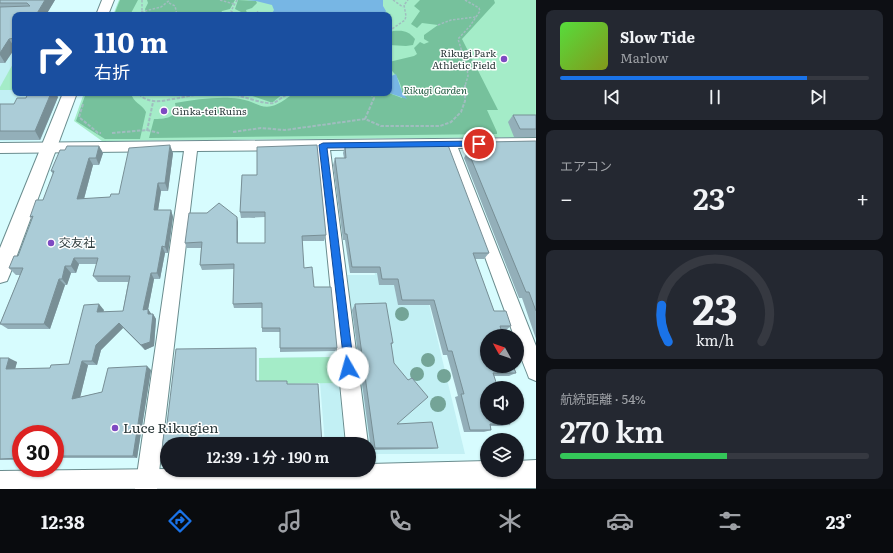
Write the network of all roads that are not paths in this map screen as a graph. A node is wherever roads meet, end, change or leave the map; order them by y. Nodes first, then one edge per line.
1 (108, 0) edge
2 (103, 12) edge
3 (69, 96) edge
4 (536, 143) edge
5 (450, 144) junction
6 (323, 145) junction
7 (50, 147) junction
8 (191, 147) junction
9 (0, 148) edge
10 (0, 274) edge
11 (536, 371) edge
12 (356, 437) edge
13 (536, 474) edge
14 (362, 479) edge
15 (0, 485) edge
16 (147, 486) edge

1 - 2 street
3 - 7 street
4 - 5 street
5 - 6 street
5 - 11 street
6 - 8 street
6 - 12 street
7 - 8 street
7 - 9 street
7 - 10 street
8 - 16 street
13 - 14 street
14 - 16 street
15 - 16 street

